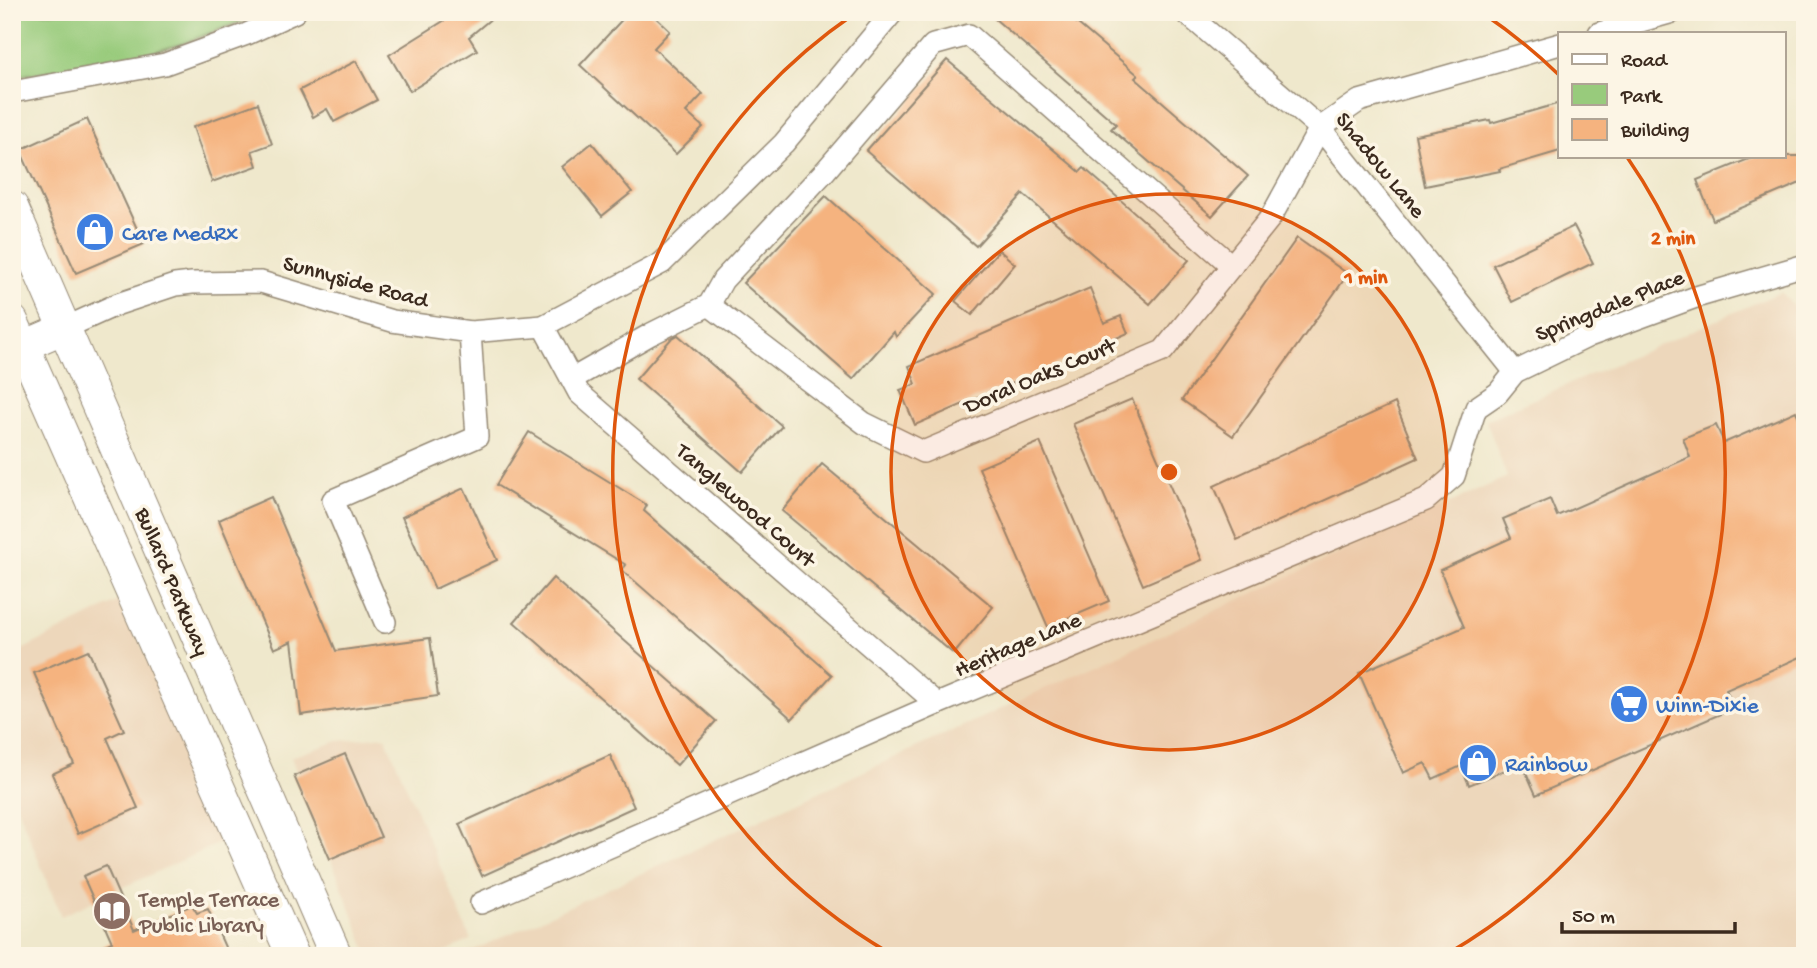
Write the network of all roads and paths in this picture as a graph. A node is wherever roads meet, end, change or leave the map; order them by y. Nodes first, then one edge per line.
1 (295, 12) edge
2 (893, 12) edge
3 (1185, 12) edge
4 (1673, 12) edge
5 (1603, 32) edge
6 (1558, 45) edge
7 (12, 92) edge
8 (1320, 128) junction
9 (12, 207) edge
10 (1232, 265) junction
11 (1803, 269) edge
12 (709, 305) junction
13 (543, 326) junction
14 (65, 327) junction
15 (470, 332) junction
16 (16, 339) edge
17 (1515, 372) junction
18 (572, 379) junction
19 (385, 622) dead end
20 (937, 704) junction
21 (481, 903) dead end
22 (293, 956) edge
23 (336, 956) edge

1 - 7 street
2 - 13 street, Sunnyside Road
3 - 8 street, Shadow Lane
4 - 5 street
6 - 8 street
8 - 10 street, Doral Oaks Court
8 - 17 street, Shadow Lane
9 - 14 main road, Bullard Parkway
10 - 12 street, Doral Oaks Court
10 - 12 street
11 - 17 street, Springdale Place
12 - 18 street
13 - 15 street, Sunnyside Road
13 - 18 street, Tanglewood Court
14 - 15 street, Sunnyside Road
14 - 16 street
14 - 23 main road, Bullard Parkway
15 - 19 street
16 - 22 main road, Bullard Parkway
17 - 20 street, Heritage Lane
18 - 20 street, Tanglewood Court
20 - 21 street, Heritage Lane

